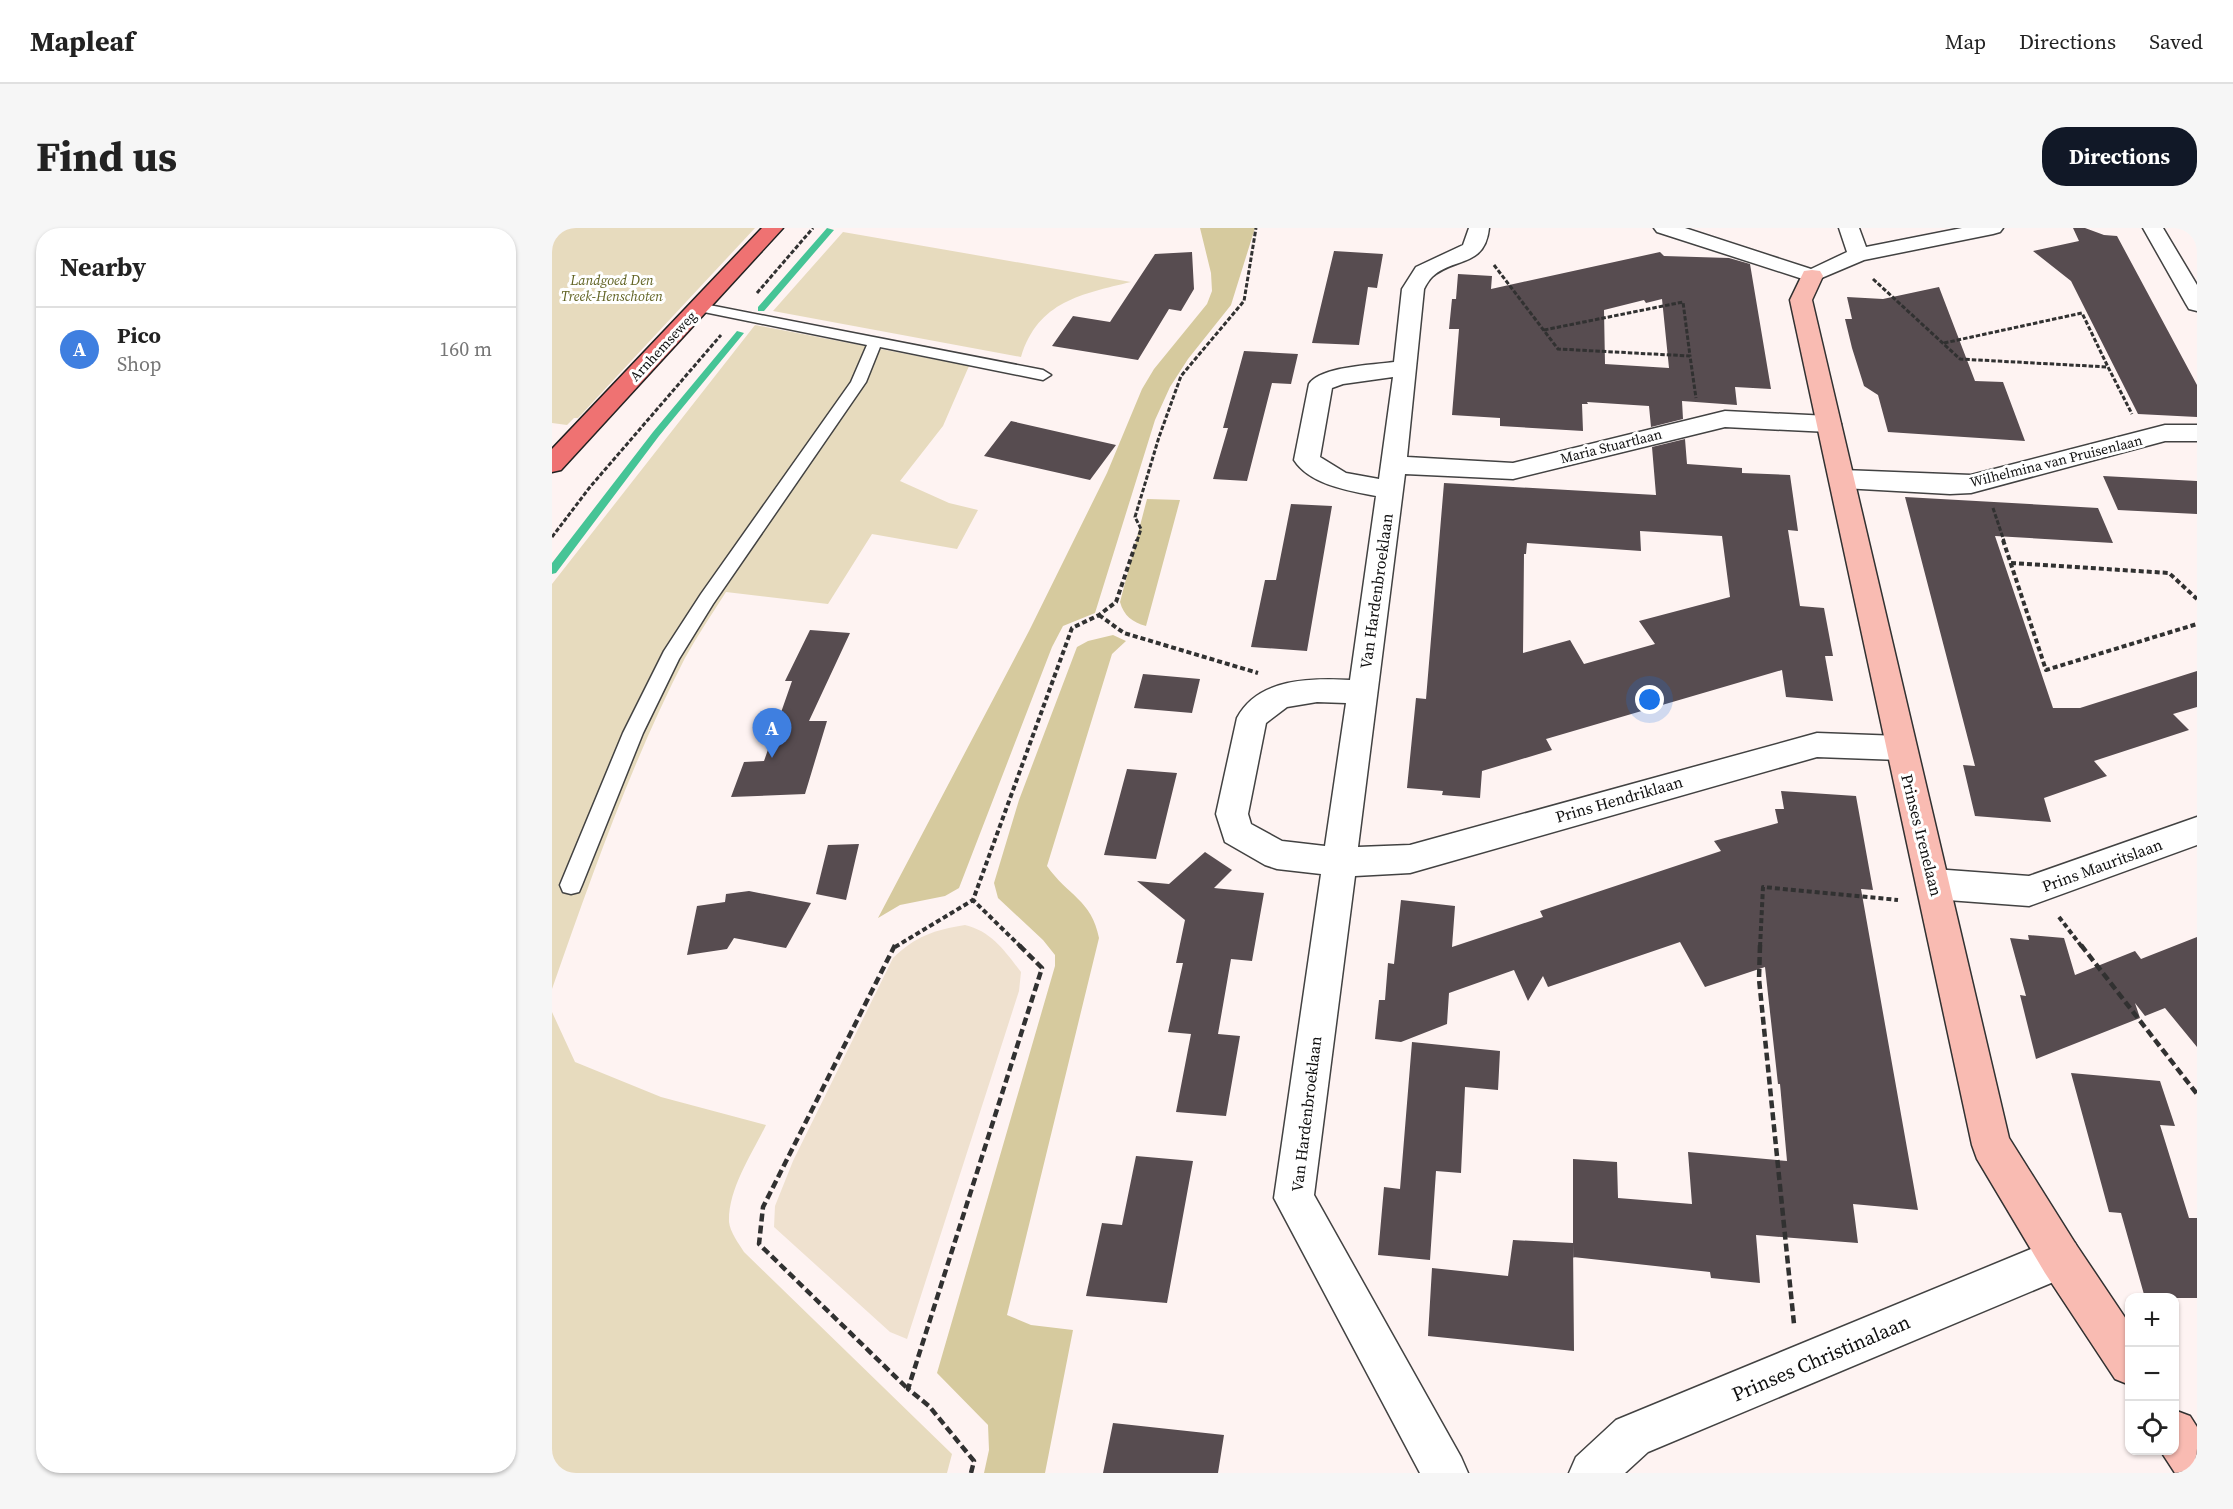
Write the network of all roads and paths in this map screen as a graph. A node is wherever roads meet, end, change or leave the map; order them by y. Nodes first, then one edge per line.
1 (773, 228) edge
2 (813, 228) edge
3 (1256, 228) edge
4 (1664, 228) edge
5 (1849, 228) edge
6 (1993, 228) edge
7 (2153, 228) edge
8 (1475, 238) edge
9 (1854, 257) junction
10 (1812, 276) junction
11 (2197, 304) edge
12 (699, 307) junction
13 (738, 315) junction
14 (1544, 330) junction
15 (875, 343) junction
16 (1943, 344) junction
17 (1690, 356) junction
18 (2108, 366) junction
19 (1405, 368) junction
20 (1043, 375) dead end
21 (1701, 424) junction
22 (1829, 424) junction
23 (2197, 433) edge
24 (2144, 438) junction
25 (552, 464) edge
26 (1391, 477) junction
27 (1843, 479) junction
28 (1978, 483) junction
29 (552, 537) edge
30 (2011, 563) junction
31 (2197, 599) edge
32 (1099, 615) junction
33 (2197, 624) edge
34 (1297, 690) junction
35 (1362, 692) junction
36 (1900, 748) junction
37 (2197, 831) edge
38 (1340, 862) junction
39 (571, 885) dead end
40 (2036, 889) junction
41 (1936, 894) junction
42 (973, 900) junction
43 (2197, 1094) edge
44 (2060, 1258) junction
45 (2125, 1356) edge
46 (1798, 1367) junction
47 (908, 1389) junction
48 (2179, 1438) edge
49 (2197, 1466) edge
50 (971, 1473) edge
51 (1445, 1473) edge
52 (1592, 1473) edge

1 - 12 main road, Arnhemseweg
2 - 13 path
3 - 32 path
4 - 10 street
5 - 9 street
6 - 9 street
7 - 11 street
8 - 14 path
8 - 19 street, Van Hardenbroeklaan
9 - 10 street
9 - 16 path
10 - 22 street, Prinses Irenelaan
12 - 13 lane
12 - 25 main road, Arnhemseweg
13 - 15 lane
13 - 29 path
14 - 17 path
14 - 17 path
15 - 20 lane
15 - 39 lane
16 - 18 path
16 - 18 path
17 - 21 path
18 - 24 path
19 - 26 street, Van Hardenbroeklaan
19 - 26 street, Van Hardenbroeklaan
21 - 22 street, Maria Stuartlaan
21 - 26 street, Maria Stuartlaan
22 - 27 street, Prinses Irenelaan
23 - 24 street, Wilhelmina van Pruisenlaan
24 - 28 street, Wilhelmina van Pruisenlaan
26 - 35 street, Van Hardenbroeklaan
27 - 28 street, Wilhelmina van Pruisenlaan
27 - 36 street, Prinses Irenelaan
28 - 30 path
30 - 31 path
30 - 33 path
32 - 34 path
32 - 42 path
34 - 35 street, Van Hardenbroeklaan
34 - 38 street, Van Hardenbroeklaan
35 - 38 street, Van Hardenbroeklaan
36 - 38 street, Prins Hendriklaan
36 - 41 street, Prinses Irenelaan
37 - 40 street, Prins Mauritslaan
38 - 51 street, Van Hardenbroeklaan
40 - 41 street, Prins Mauritslaan
40 - 43 path
41 - 44 street, Prinses Irenelaan
41 - 46 path
42 - 47 path
42 - 47 path
44 - 45 street, Prinses Irenelaan
44 - 46 street, Prinses Christinalaan
46 - 52 street, Prinses Christinalaan
47 - 50 path
48 - 49 street

